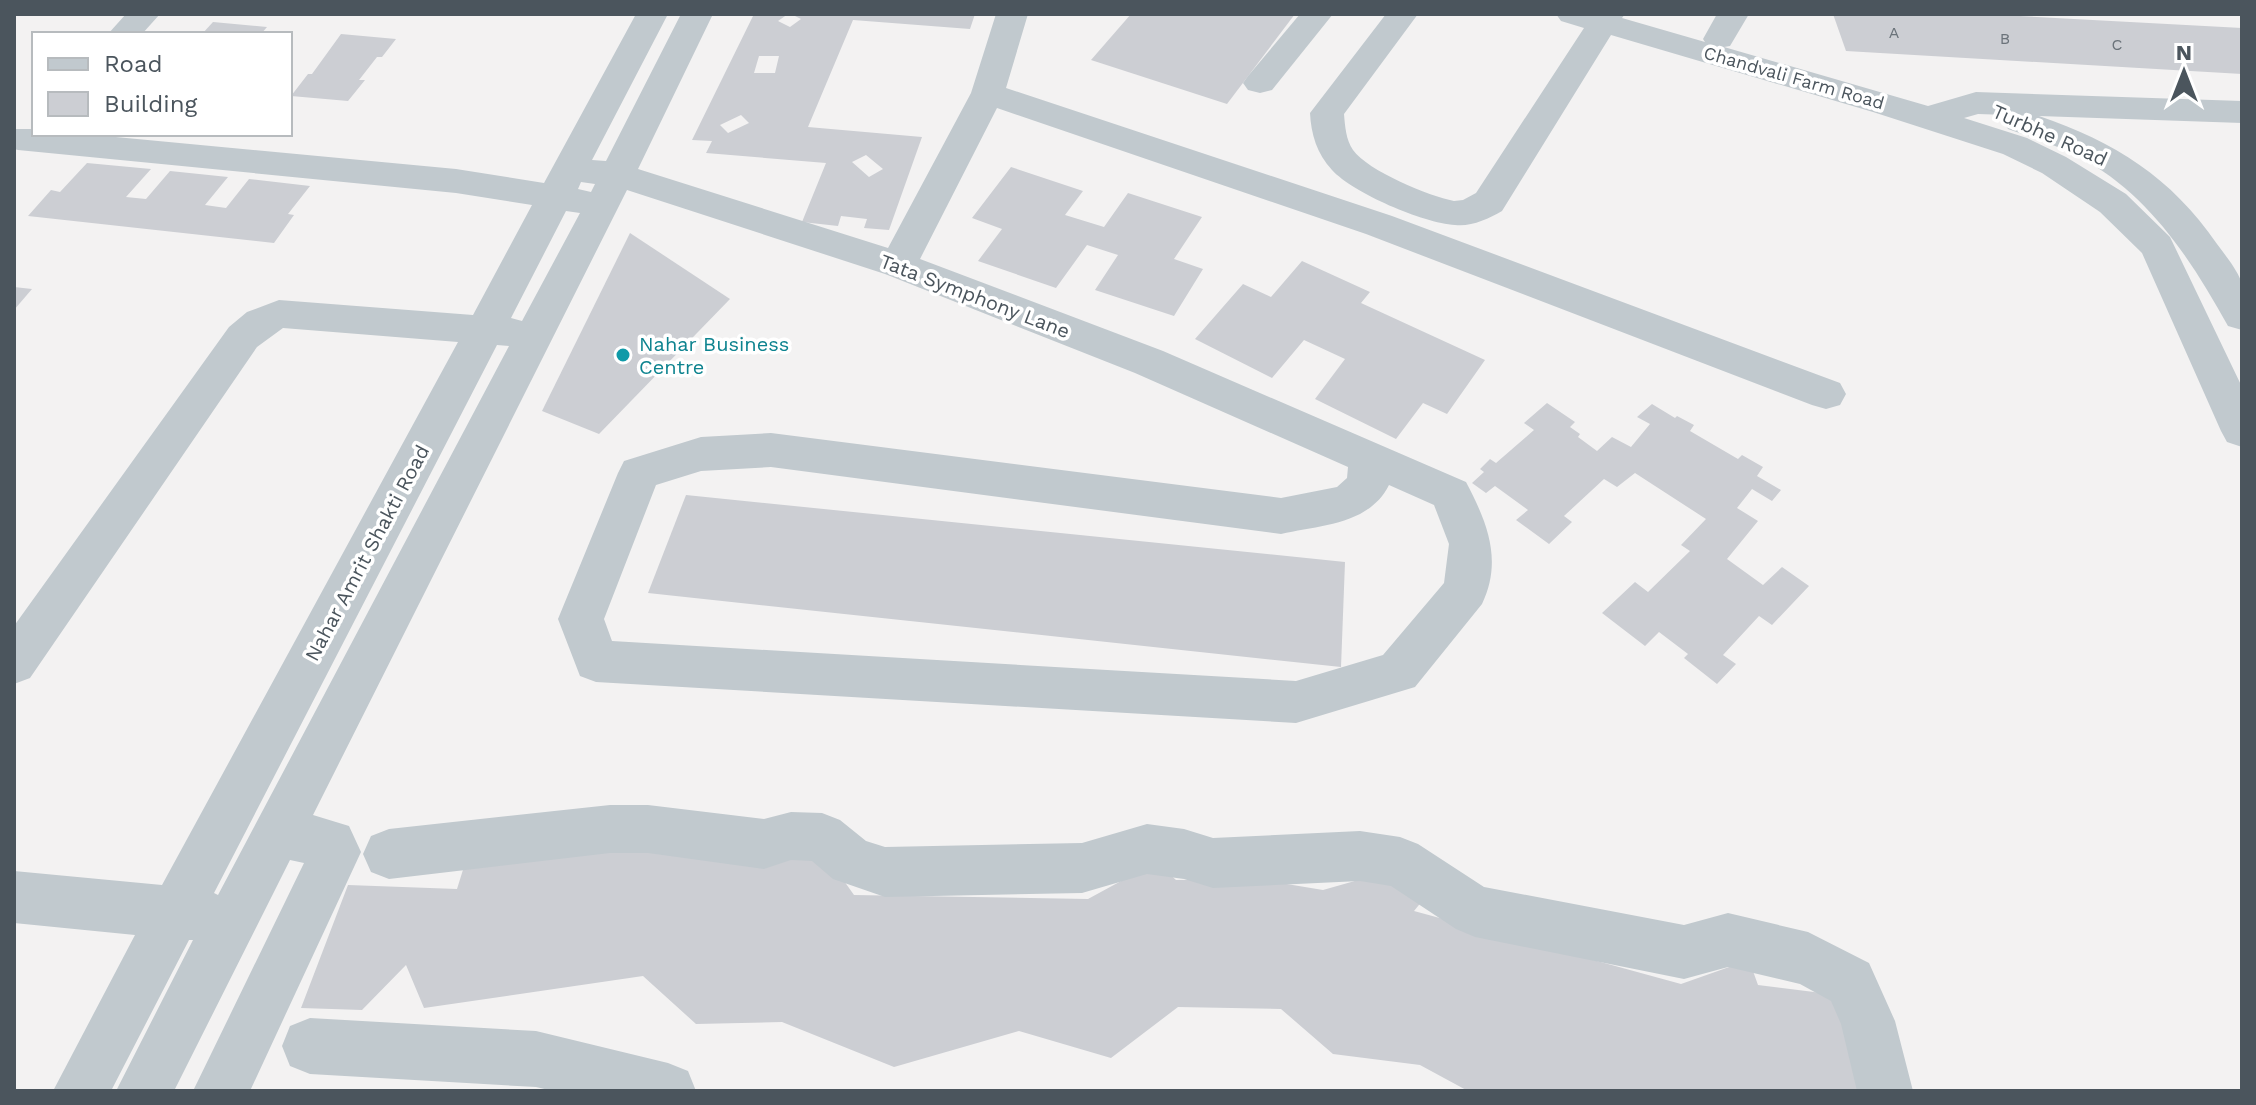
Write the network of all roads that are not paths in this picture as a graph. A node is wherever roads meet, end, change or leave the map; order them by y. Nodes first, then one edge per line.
1 (144, 14) edge
2 (652, 14) edge
3 (697, 14) edge
4 (1012, 14) edge
5 (1317, 14) edge
6 (1402, 14) edge
7 (1636, 14) edge
8 (1595, 17) edge
9 (1726, 26) edge
10 (126, 32) edge
11 (1260, 83) dead end
12 (988, 93) junction
13 (1976, 103) junction
14 (2242, 112) edge
15 (1928, 118) junction
16 (22, 135) edge
17 (562, 183) junction
18 (609, 189) junction
19 (898, 265) junction
20 (2242, 316) edge
21 (484, 329) junction
22 (536, 334) junction
23 (1826, 394) dead end
24 (2242, 431) edge
25 (1369, 458) junction
26 (14, 663) edge
27 (278, 834) junction
28 (389, 854) dead end
29 (14, 897) edge
30 (177, 912) junction
31 (235, 918) junction
32 (310, 1046) dead end
33 (81, 1091) edge
34 (144, 1091) edge
35 (221, 1091) edge
36 (668, 1091) edge
37 (1885, 1091) edge

1 - 10 street
2 - 17 street, Nahar Amrit Shakti Road
3 - 18 street
4 - 12 street
5 - 11 street
6 - 8 street
7 - 9 street, Chandvali Farm Road
8 - 15 street, Chandvali Farm Road
9 - 13 street, Chandvali Farm Road
12 - 19 street
12 - 23 street
13 - 14 street
13 - 15 street
13 - 20 street, Turbhe Road
15 - 24 street, Chandvali Farm Road
16 - 17 street, Tata Symphony Lane
17 - 18 street, Tata Symphony Lane
17 - 21 street, Nahar Amrit Shakti Road
18 - 19 street, Tata Symphony Lane
18 - 22 street
19 - 25 street, Tata Symphony Lane
21 - 22 street
21 - 26 street
21 - 30 street, Nahar Amrit Shakti Road
22 - 27 street
25 - 25 street, Tata Symphony Lane
27 - 31 street
27 - 35 street
28 - 37 street
29 - 30 street
30 - 31 street
30 - 33 street, Nahar Amrit Shakti Road
31 - 34 street
32 - 36 street

